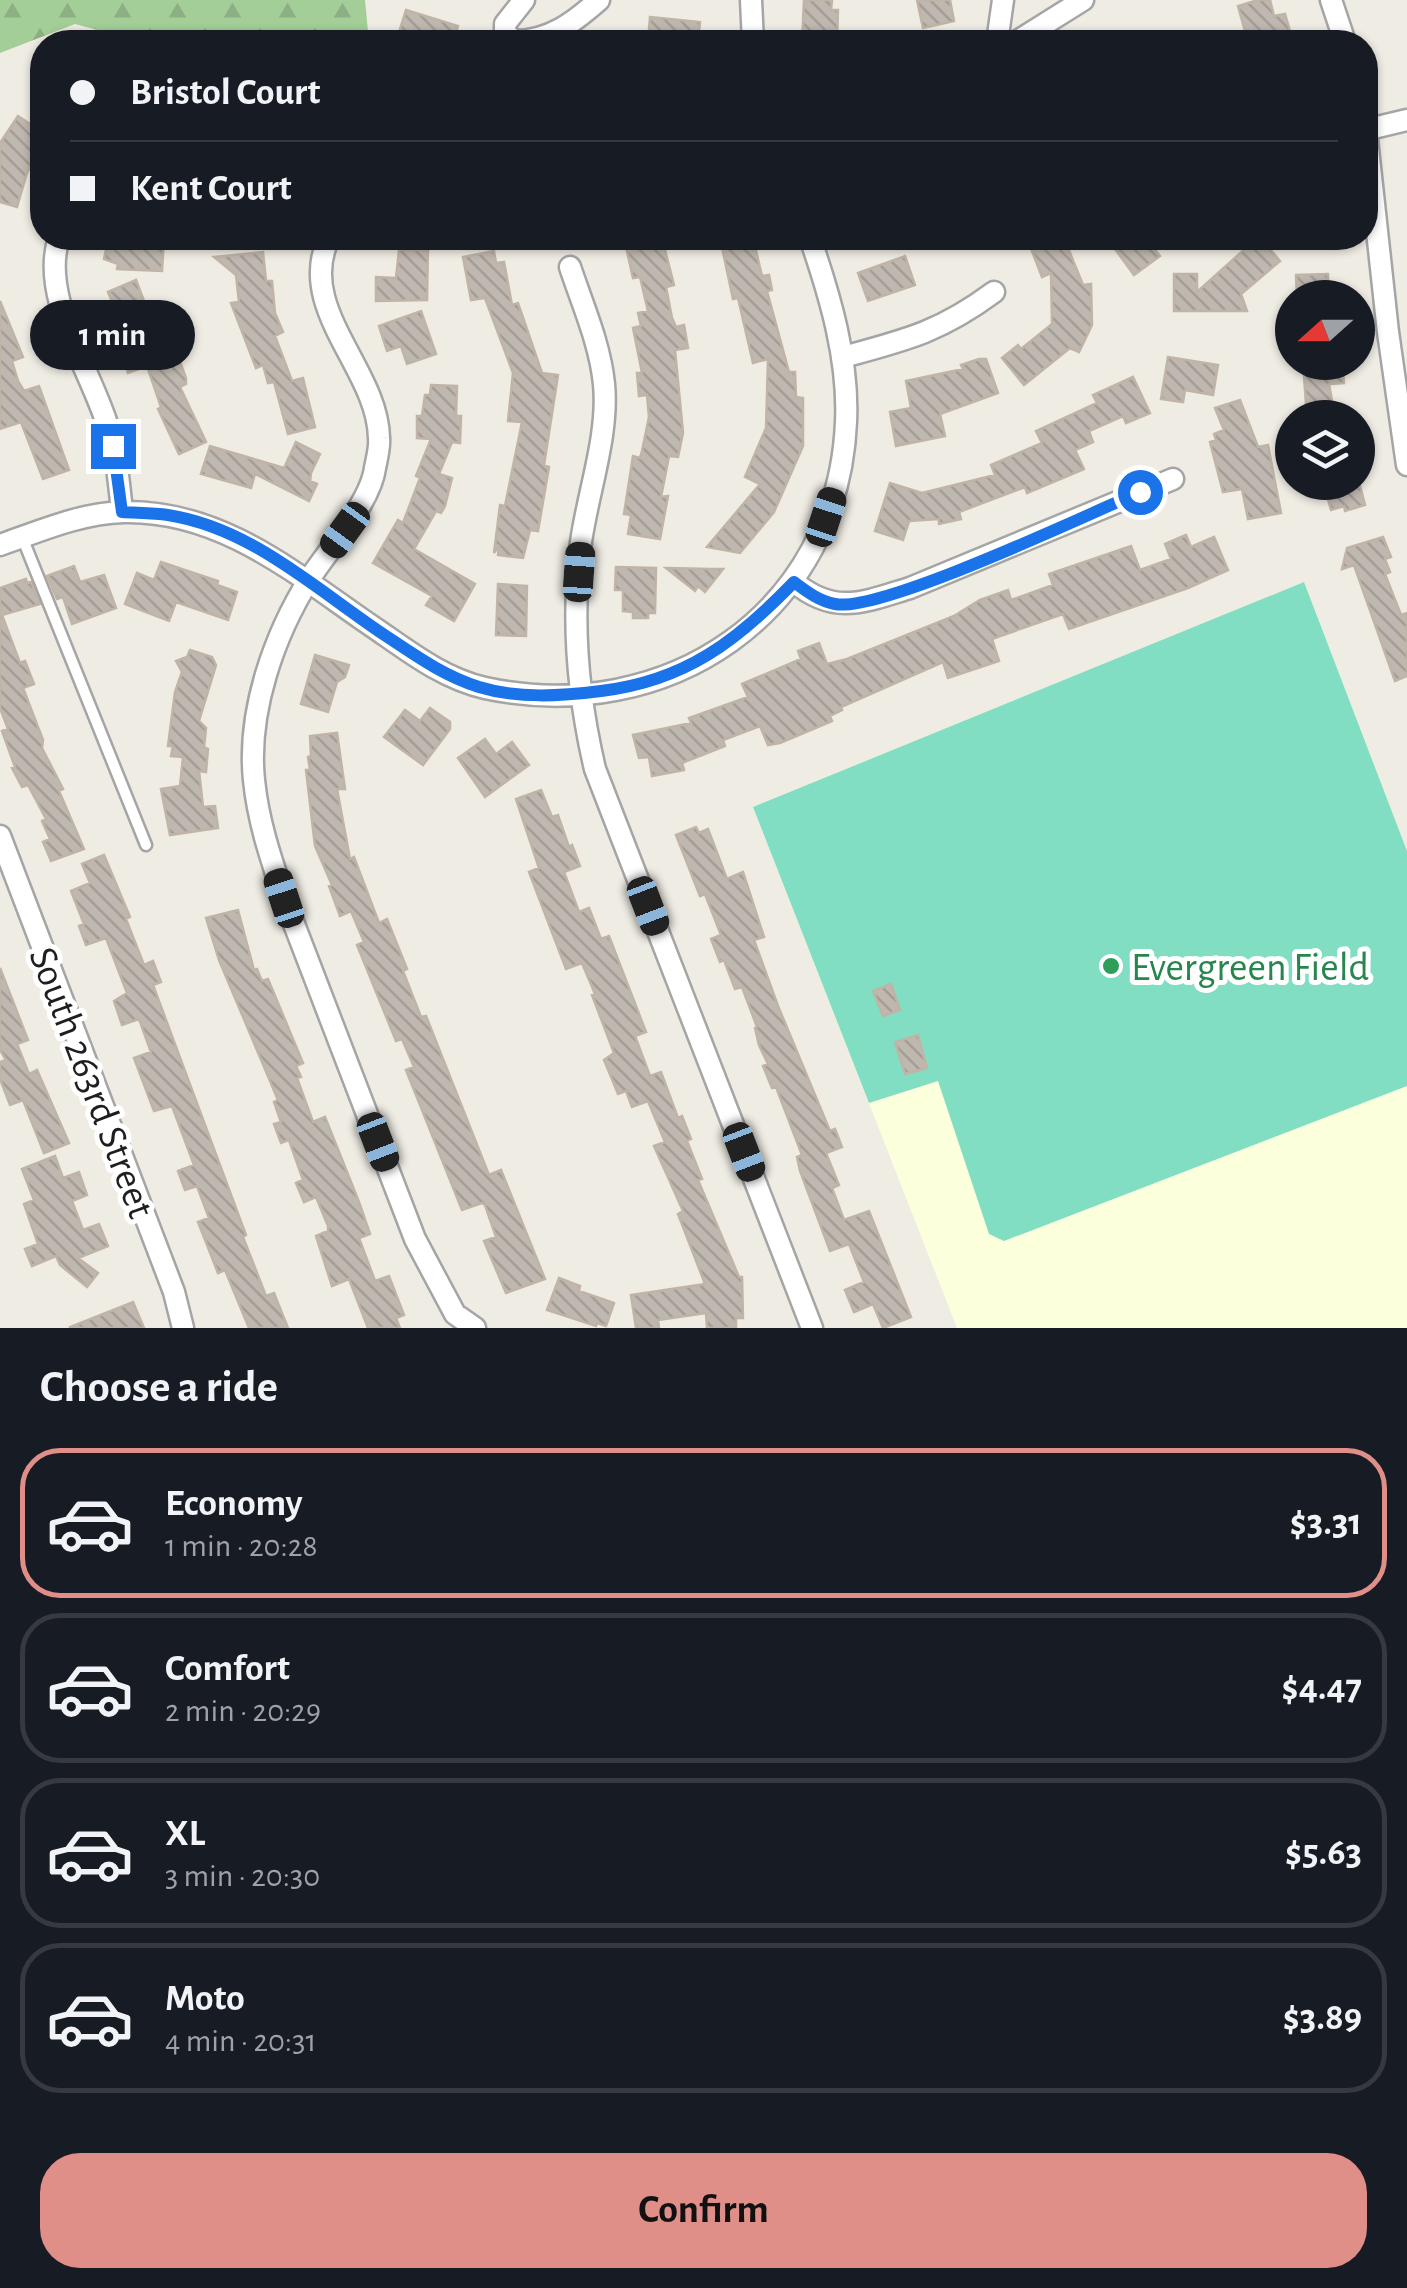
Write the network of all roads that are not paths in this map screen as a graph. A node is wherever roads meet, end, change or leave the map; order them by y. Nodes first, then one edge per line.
1 (524, 0) edge
2 (599, 0) edge
3 (751, 0) edge
4 (1003, 0) edge
5 (1083, 0) edge
6 (1331, 0) edge
7 (506, 30) edge
8 (560, 30) edge
9 (752, 30) edge
10 (999, 30) edge
11 (1035, 30) edge
12 (1341, 30) edge
13 (1407, 120) edge
14 (1378, 125) edge
15 (1378, 210) edge
16 (55, 250) edge
17 (325, 250) edge
18 (813, 250) edge
19 (570, 267) dead end
20 (994, 292) dead end
21 (1397, 332) edge
22 (843, 357) junction
23 (1407, 466) edge
24 (1173, 478) dead end
25 (122, 512) junction
26 (22, 537) junction
27 (0, 544) edge
28 (309, 580) junction
29 (794, 582) junction
30 (579, 694) junction
31 (0, 836) edge
32 (146, 845) dead end
33 (183, 1328) edge
34 (475, 1328) edge
35 (812, 1328) edge

1 - 7 street
2 - 8 street
3 - 9 street
4 - 10 street
5 - 11 street
6 - 12 street
13 - 14 street
15 - 21 street
16 - 25 street
17 - 28 street
18 - 22 street
19 - 30 street
20 - 22 street
21 - 23 street
22 - 29 street
24 - 29 street
25 - 26 street
25 - 28 street
26 - 27 street
26 - 32 lane
28 - 30 street
28 - 34 street
29 - 30 street
30 - 35 street
31 - 33 street, South 263rd Street

